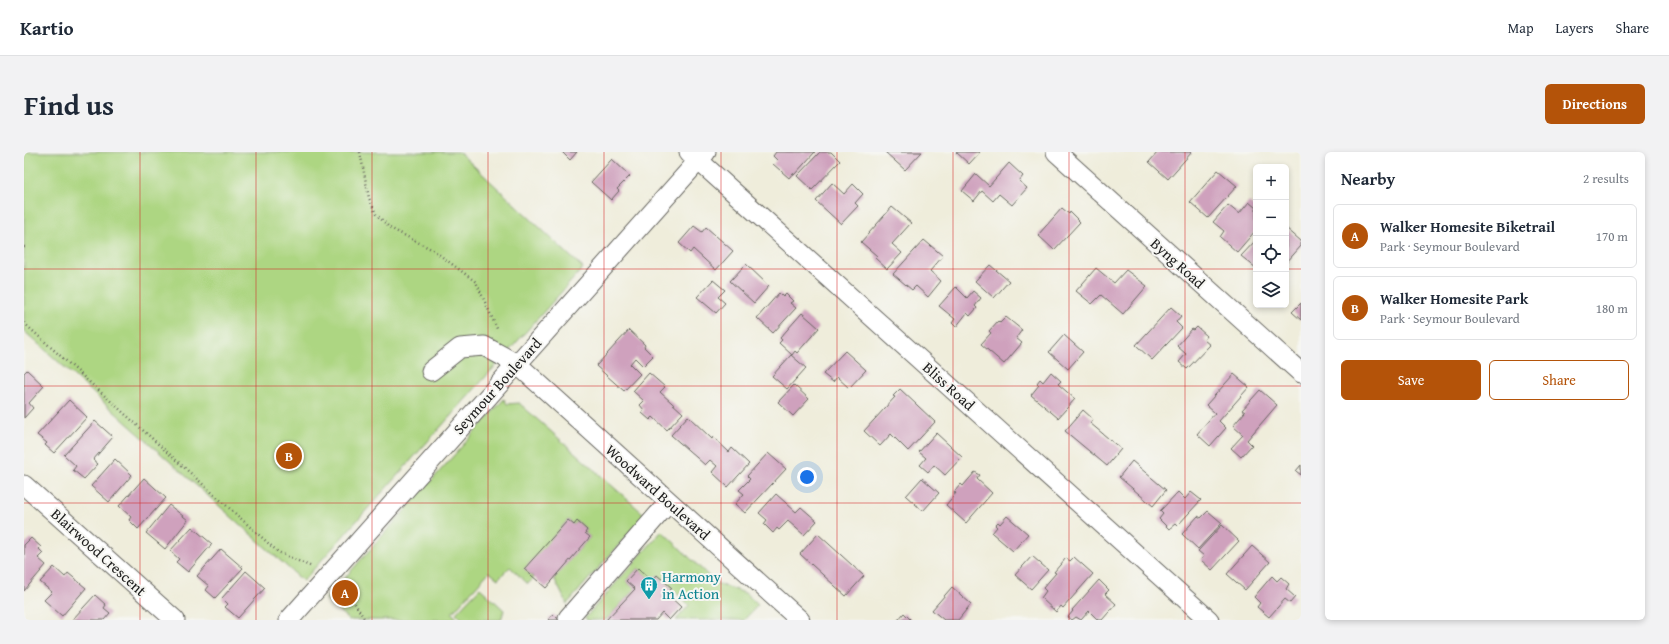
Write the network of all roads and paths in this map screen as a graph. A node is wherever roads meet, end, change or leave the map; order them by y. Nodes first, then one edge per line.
1 (360, 152) edge
2 (1056, 152) edge
3 (698, 155) edge
4 (24, 323) edge
5 (499, 333) dead end
6 (516, 364) junction
7 (431, 371) dead end
8 (1301, 373) edge
9 (24, 485) edge
10 (669, 502) junction
11 (317, 570) dead end
12 (337, 587) dead end
13 (568, 618) dead end
14 (175, 620) edge
15 (289, 620) edge
16 (365, 620) edge
17 (800, 620) edge
18 (1208, 620) edge

1 - 5 path
2 - 8 street, Byng Road
3 - 6 street, Seymour Boulevard
3 - 18 street, Bliss Road
4 - 11 path
6 - 7 street, Woodward Boulevard
6 - 10 street, Woodward Boulevard
6 - 15 street, Seymour Boulevard
9 - 14 street, Blairwood Crescent
10 - 13 street
10 - 17 street, Woodward Boulevard
12 - 16 path

